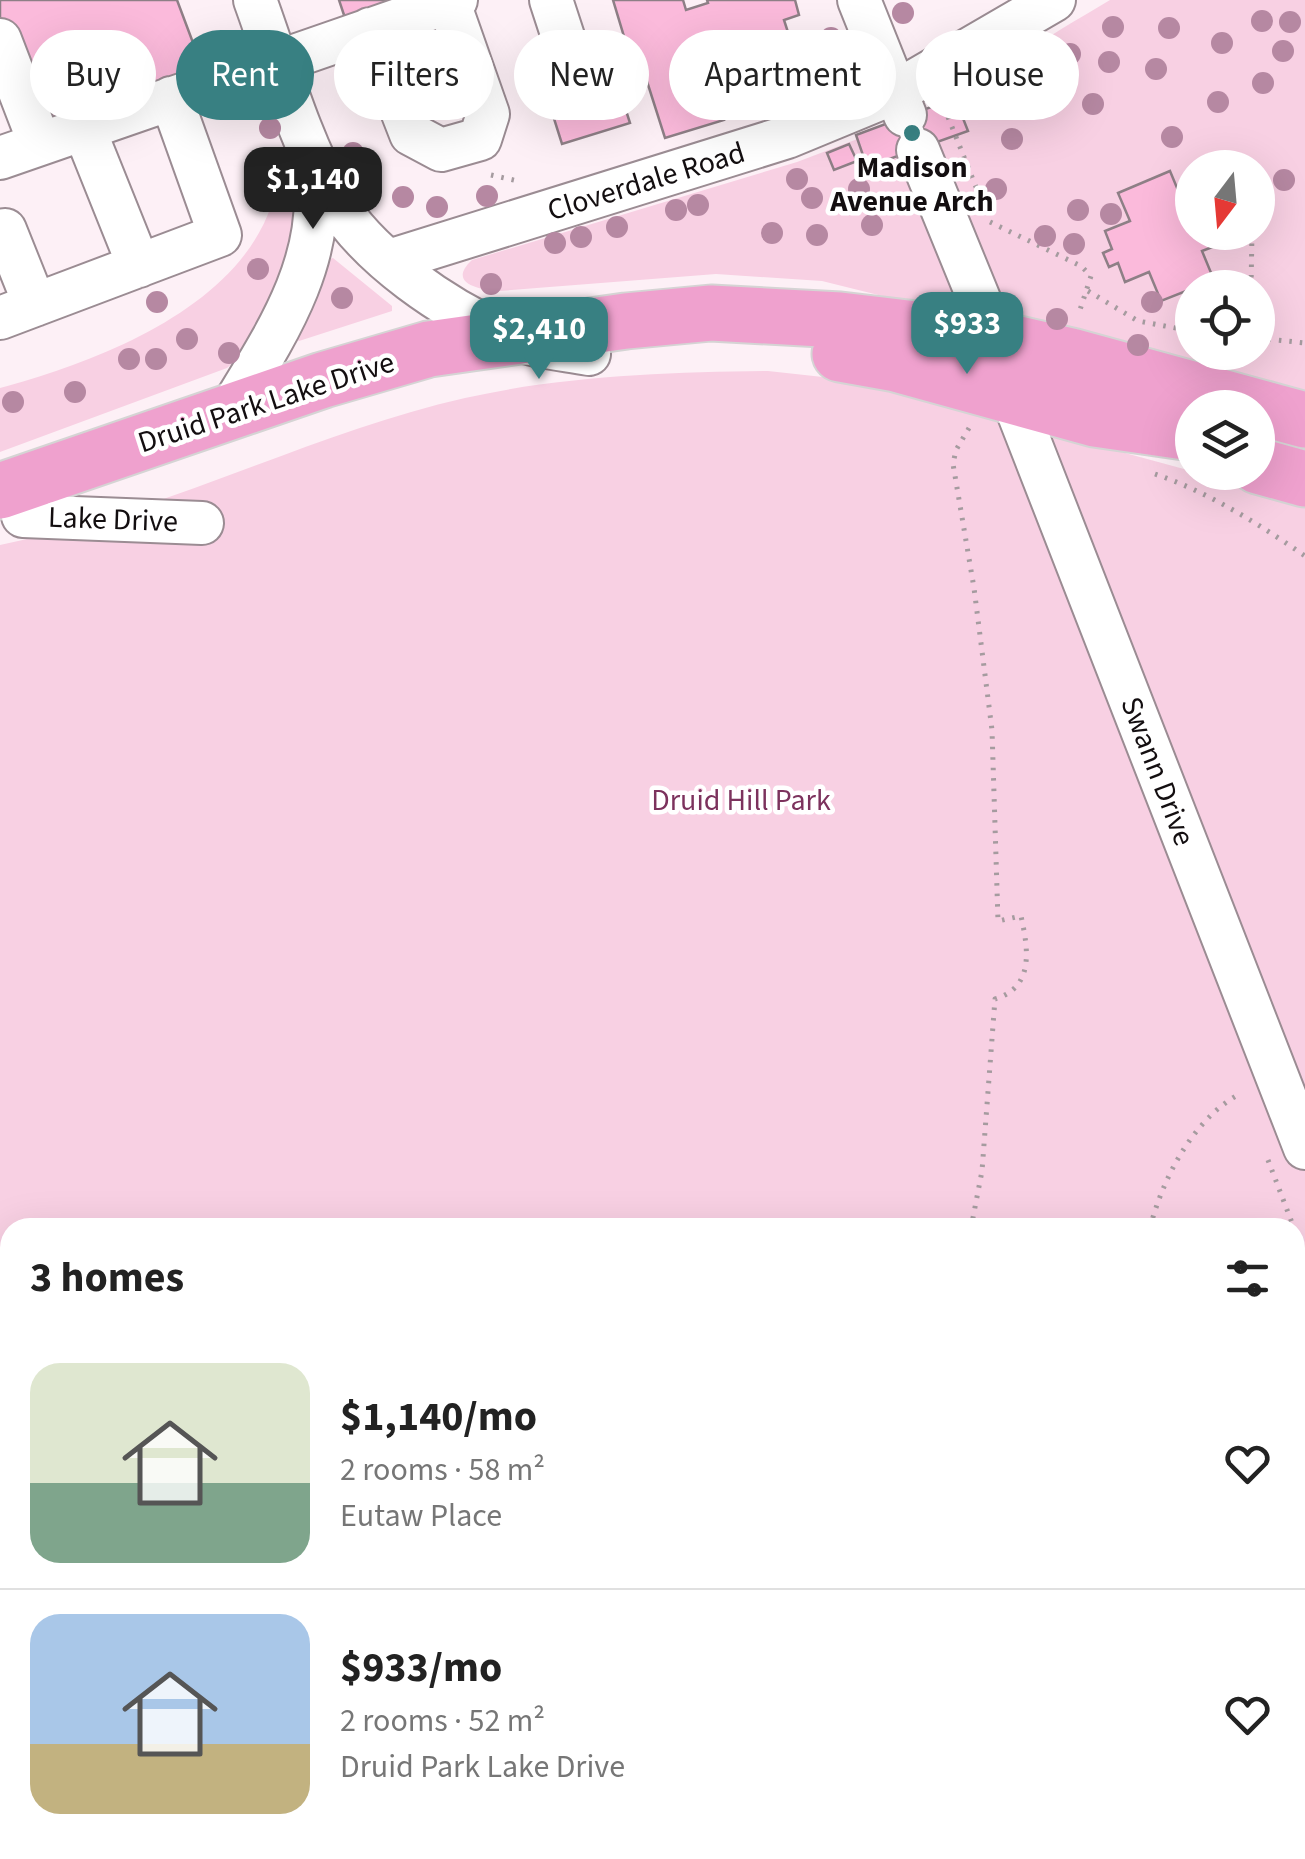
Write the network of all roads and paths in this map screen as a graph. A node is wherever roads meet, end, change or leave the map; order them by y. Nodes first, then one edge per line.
1 (255, 0) edge
2 (550, 0) edge
3 (859, 0) edge
4 (1054, 0) edge
5 (452, 1) edge
6 (370, 29) junction
7 (266, 30) edge
8 (560, 30) edge
9 (0, 40) edge
10 (314, 48) edge
11 (176, 96) edge
12 (171, 98) junction
13 (906, 119) junction
14 (299, 120) edge
15 (949, 120) edge
16 (84, 128) junction
17 (40, 144) junction
18 (960, 145) dead end
19 (310, 151) junction
20 (0, 158) edge
21 (990, 222) dead end
22 (0, 232) edge
23 (389, 261) junction
24 (139, 266) junction
25 (1088, 291) junction
26 (18, 311) edge
27 (1074, 322) dead end
28 (1175, 328) edge
29 (508, 337) junction
30 (992, 338) junction
31 (1275, 340) edge
32 (1305, 343) edge
33 (589, 354) junction
34 (1011, 394) junction
35 (228, 412) junction
36 (1095, 419) junction
37 (1305, 420) edge
38 (1175, 431) edge
39 (962, 436) dead end
40 (1275, 452) edge
41 (1169, 459) edge
42 (1305, 460) edge
43 (1275, 471) edge
44 (1305, 479) edge
45 (8, 509) edge
46 (202, 523) dead end
47 (1305, 556) edge
48 (1242, 1093) dead end
49 (1305, 1148) edge
50 (972, 1218) edge
51 (1152, 1218) edge

1 - 7 street
2 - 8 street
3 - 13 street, Swann Drive
4 - 13 street, Cloverdale Road
5 - 6 street
5 - 6 street
6 - 10 street
9 - 17 street
11 - 12 street
12 - 16 street
12 - 24 street
13 - 23 street, Cloverdale Road
13 - 30 street, Swann Drive
14 - 19 street
15 - 18 path
16 - 17 street
16 - 24 street
17 - 20 street
19 - 23 street
19 - 35 street
21 - 25 path
22 - 26 street
23 - 29 street
24 - 26 street
25 - 27 path
25 - 28 path
29 - 30 main road, Druid Park Lake Drive
29 - 33 street
29 - 35 main road, Druid Park Lake Drive
30 - 34 street, Swann Drive
30 - 37 main road, Druid Park Lake Drive
31 - 32 path
33 - 34 main road, Druid Park Lake Drive
33 - 45 main road, Druid Park Lake Drive
34 - 36 main road, Druid Park Lake Drive
34 - 49 street, Swann Drive
35 - 45 main road, Druid Park Lake Drive
36 - 38 main road, Druid Park Lake Drive
36 - 41 main road
39 - 50 path
40 - 42 main road
41 - 47 path
43 - 44 main road
45 - 46 street, Lake Drive
48 - 51 path

